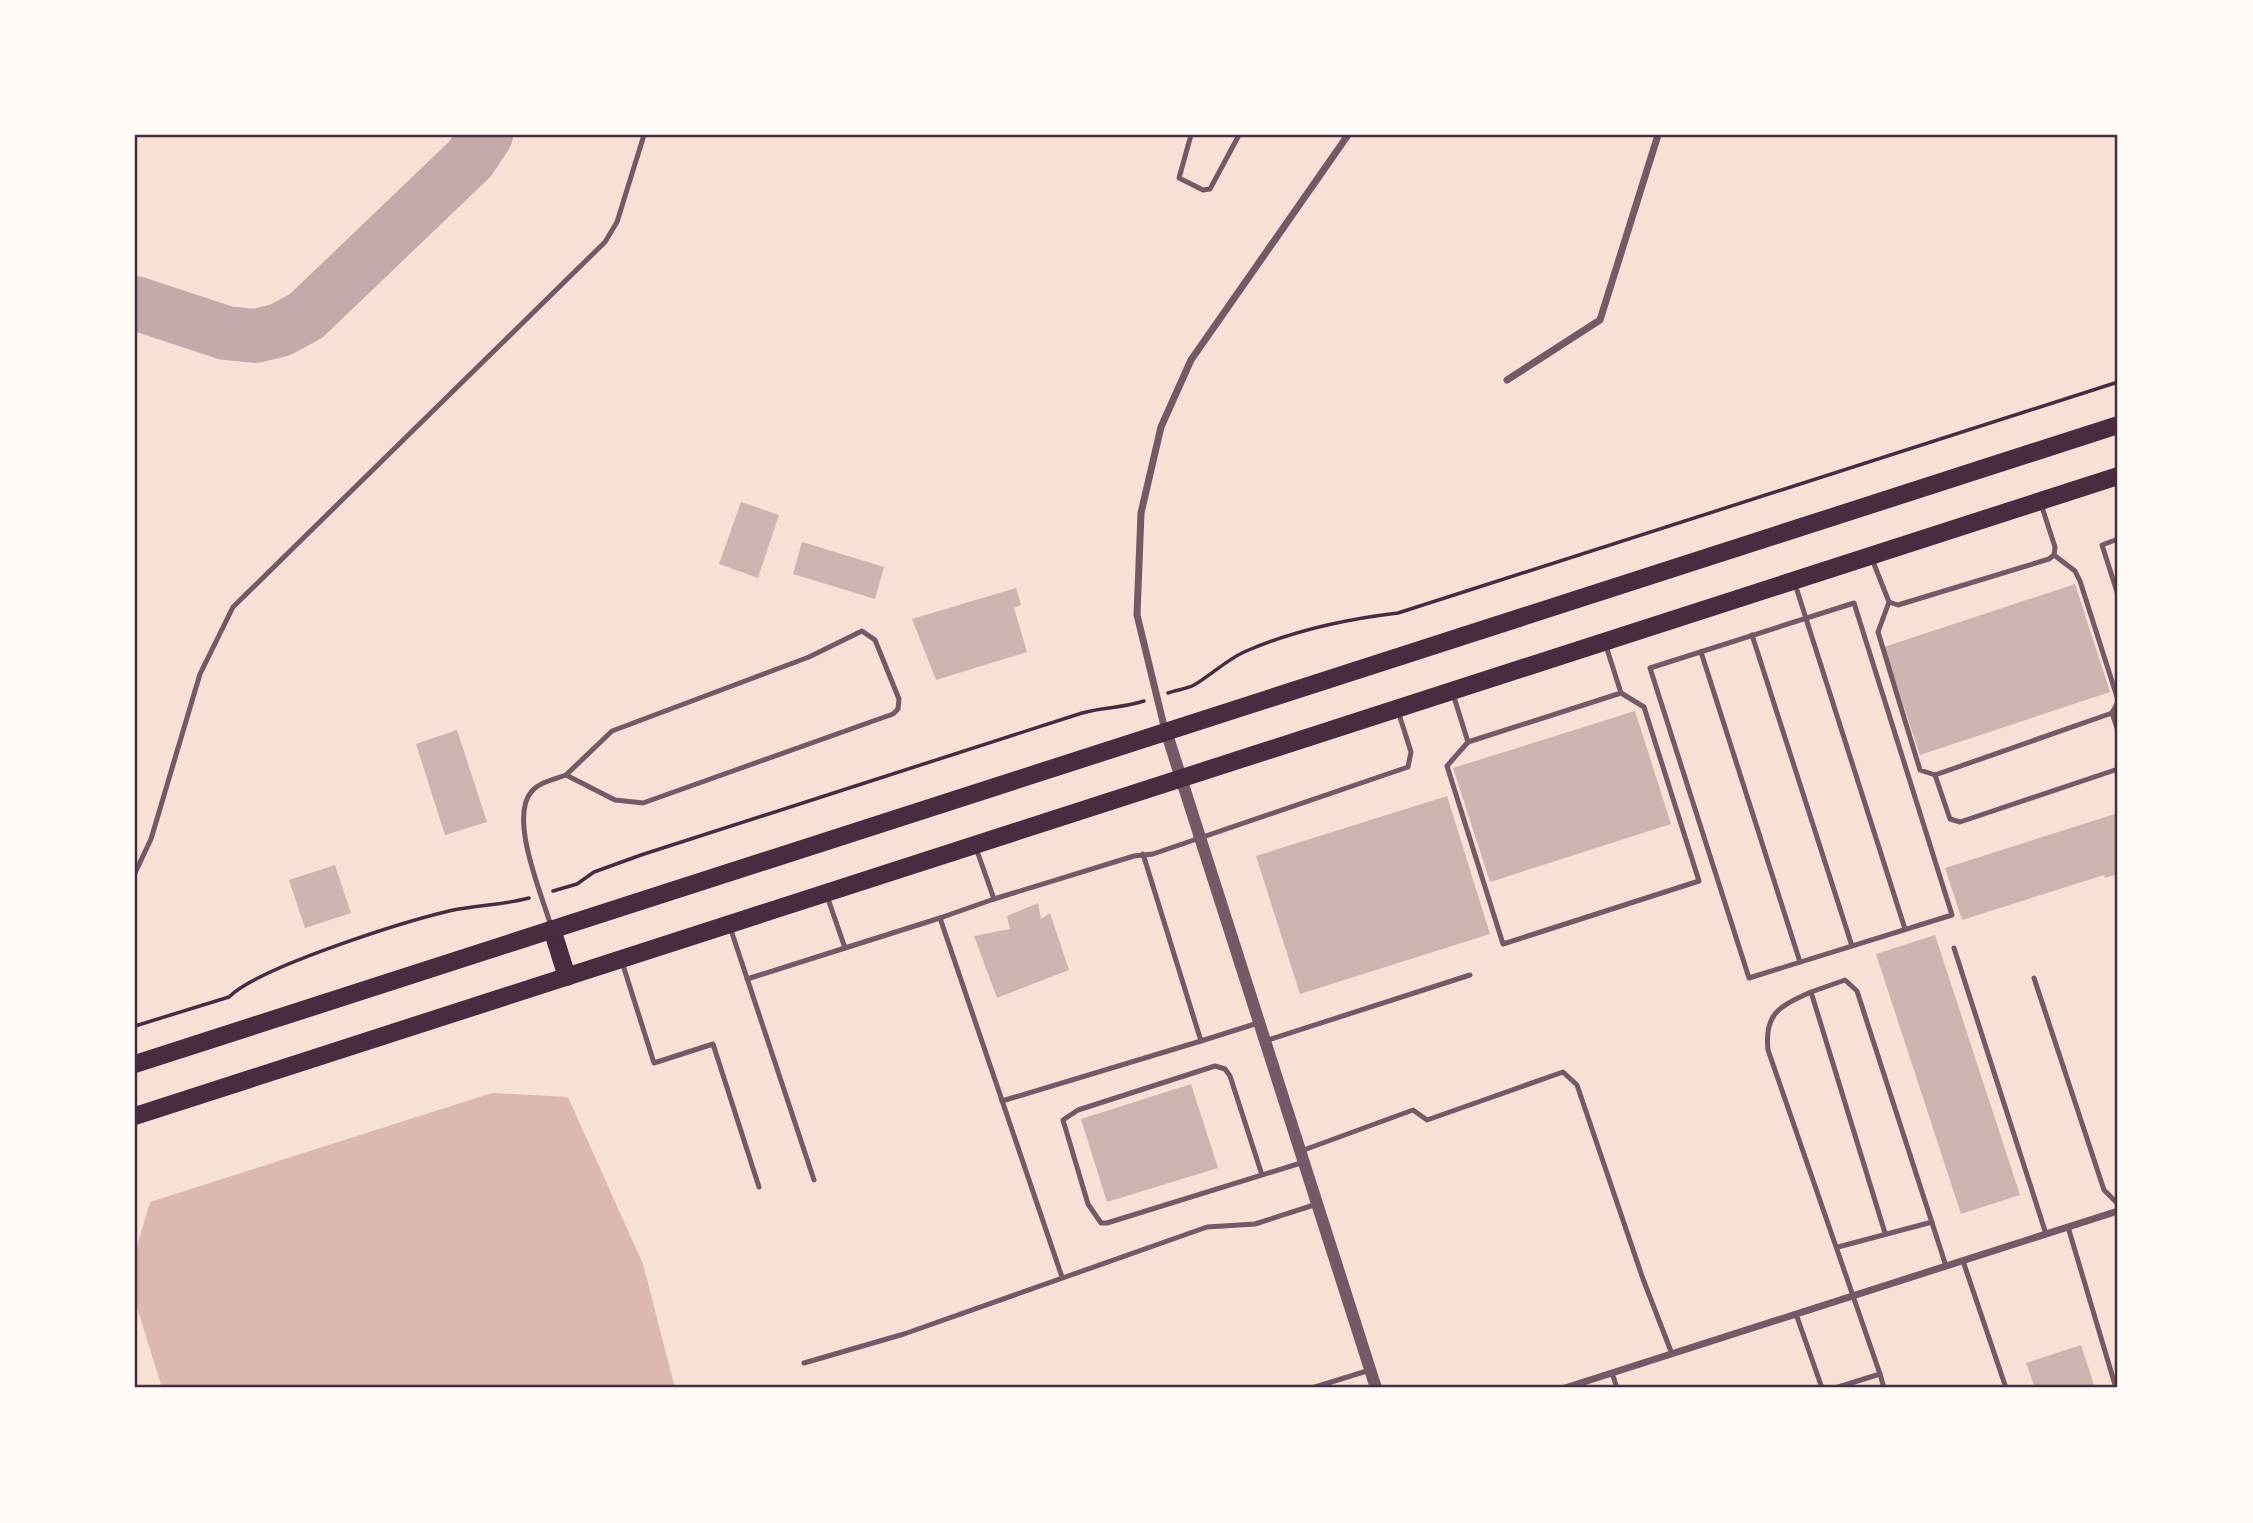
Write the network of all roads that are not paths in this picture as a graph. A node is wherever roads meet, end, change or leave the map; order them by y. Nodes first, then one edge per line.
1 (644, 135) edge
2 (1191, 135) edge
3 (1239, 135) edge
4 (1348, 135) edge
5 (1658, 135) edge
6 (1507, 380) dead end
7 (2118, 425) edge
8 (2118, 476) edge
9 (2040, 502) junction
10 (2118, 539) edge
11 (2054, 555) junction
12 (1871, 556) junction
13 (1795, 581) junction
14 (2118, 595) edge
15 (1889, 602) junction
16 (1806, 618) junction
17 (1752, 635) junction
18 (1605, 642) junction
19 (1701, 652) junction
20 (1452, 691) junction
21 (1621, 693) junction
22 (2118, 701) edge
23 (1397, 708) junction
24 (2112, 713) junction
25 (1166, 731) junction
26 (2118, 731) edge
27 (1468, 742) junction
28 (2118, 769) edge
29 (566, 775) junction
30 (1935, 775) junction
31 (1181, 778) junction
32 (1200, 839) junction
33 (975, 845) junction
34 (1143, 854) junction
35 (135, 873) edge
36 (826, 893) junction
37 (994, 899) junction
38 (940, 918) junction
39 (729, 924) junction
40 (552, 929) junction
41 (1905, 929) junction
42 (1852, 946) junction
43 (845, 948) junction
44 (1954, 948) dead end
45 (621, 959) junction
46 (1800, 962) junction
47 (1470, 975) dead end
48 (567, 977) junction
49 (2034, 978) dead end
50 (747, 979) junction
51 (1811, 992) junction
52 (1259, 1023) junction
53 (1201, 1041) junction
54 (1265, 1041) junction
55 (135, 1064) edge
56 (1002, 1101) junction
57 (135, 1116) edge
58 (1302, 1157) junction
59 (1262, 1175) junction
60 (814, 1180) dead end
61 (759, 1187) dead end
62 (1317, 1204) junction
63 (2118, 1205) edge
64 (2118, 1211) edge
65 (1932, 1222) junction
66 (2068, 1227) junction
67 (1885, 1233) junction
68 (2046, 1234) junction
69 (1838, 1247) junction
70 (1963, 1261) junction
71 (1946, 1266) junction
72 (1062, 1277) junction
73 (1854, 1296) junction
74 (1796, 1314) junction
75 (1672, 1354) junction
76 (804, 1363) dead end
77 (1370, 1370) junction
78 (1612, 1373) junction
79 (1880, 1374) junction
80 (1312, 1388) edge
81 (1376, 1388) edge
82 (1565, 1388) edge
83 (1617, 1388) edge
84 (1822, 1388) edge
85 (1835, 1388) edge
86 (1884, 1388) edge
87 (2006, 1388) edge
88 (2116, 1388) edge

1 - 35 lane
2 - 3 lane
4 - 25 street
5 - 6 street
7 - 25 main road
8 - 9 main road
9 - 11 lane
9 - 12 main road
10 - 14 lane
11 - 15 lane
11 - 22 lane
12 - 13 main road
12 - 15 lane
13 - 16 lane
13 - 18 main road
15 - 30 lane
16 - 17 lane
16 - 41 lane
16 - 41 lane
17 - 19 lane
17 - 42 lane
18 - 20 main road
18 - 21 lane
19 - 46 lane
19 - 46 lane
20 - 23 main road
20 - 27 lane
21 - 27 lane
21 - 27 lane
22 - 24 lane
23 - 31 main road
23 - 32 lane
24 - 26 lane
24 - 30 lane
25 - 31 street
25 - 40 main road
28 - 30 lane
29 - 29 lane
29 - 40 lane
31 - 32 street
31 - 33 main road
32 - 34 lane
32 - 52 street
33 - 36 main road
33 - 37 lane
34 - 37 lane
34 - 53 lane
36 - 39 main road
36 - 43 lane
37 - 38 lane
38 - 43 lane
38 - 56 lane
39 - 45 main road
39 - 50 lane
40 - 48 main road
40 - 55 main road
41 - 42 lane
42 - 46 lane
43 - 50 lane
44 - 68 lane
45 - 48 main road
45 - 61 lane
47 - 54 lane
48 - 57 main road
49 - 63 lane
50 - 60 lane
51 - 65 lane
51 - 67 lane
51 - 69 lane
52 - 53 lane
52 - 54 street
53 - 56 lane
54 - 58 street
56 - 72 lane
58 - 59 lane
58 - 62 street
58 - 75 lane
59 - 59 lane
62 - 72 lane
62 - 77 street
64 - 66 street
65 - 67 lane
65 - 71 lane
66 - 68 street
66 - 88 lane
67 - 69 lane
68 - 70 street
69 - 73 lane
70 - 71 street
70 - 87 lane
71 - 73 street
72 - 76 lane
73 - 74 street
73 - 79 lane
74 - 75 street
74 - 84 lane
75 - 78 street
77 - 80 lane
77 - 81 street
78 - 82 street
78 - 83 lane
79 - 85 lane
79 - 86 lane

